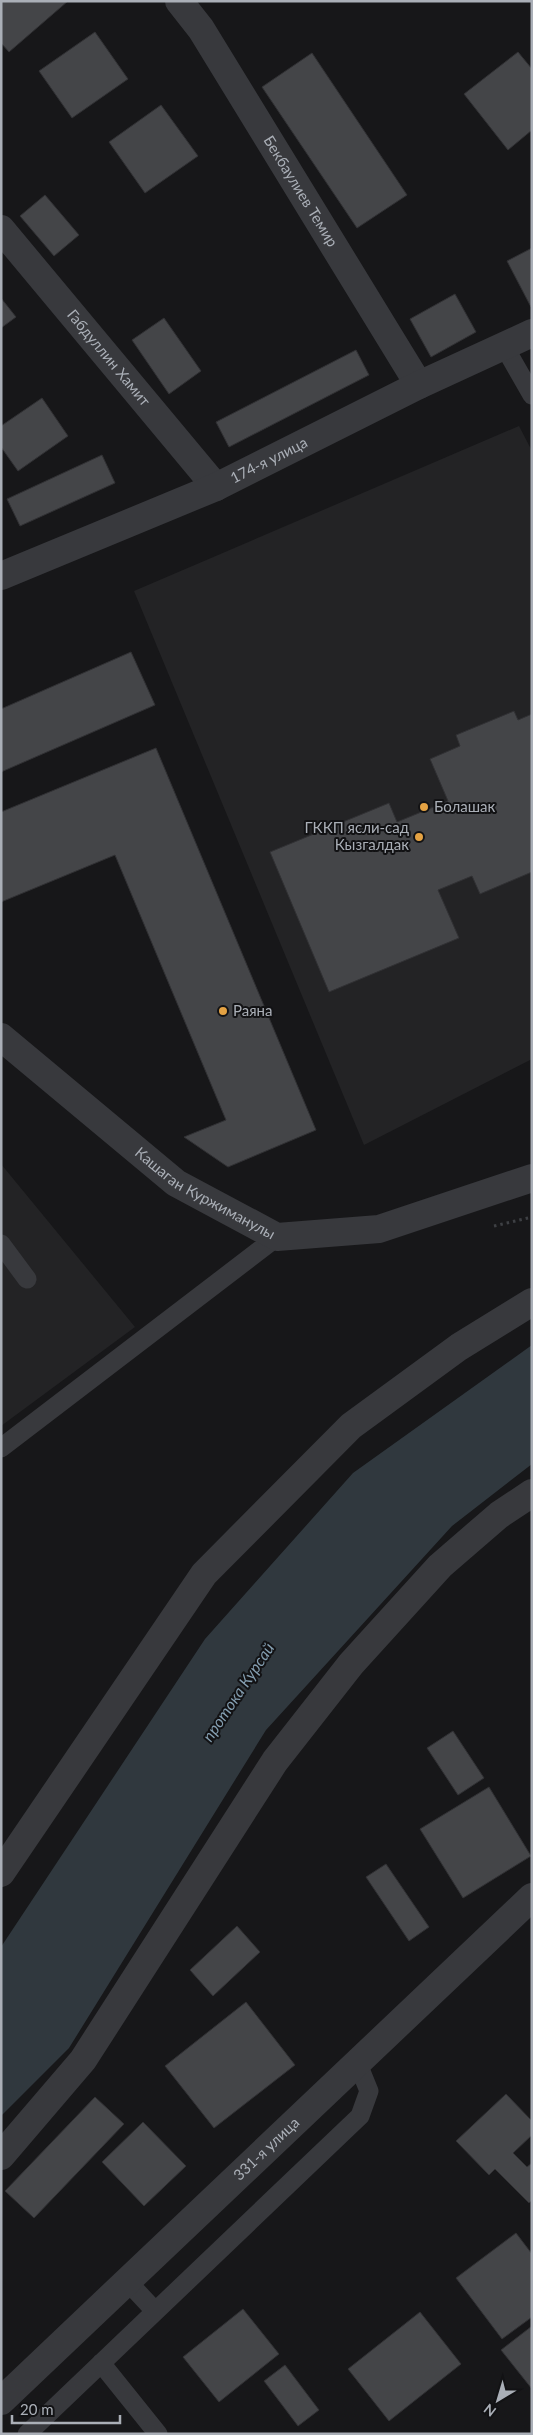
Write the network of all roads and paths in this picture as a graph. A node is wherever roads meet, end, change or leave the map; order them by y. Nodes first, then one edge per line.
1 (179, 1) edge
2 (1, 228) edge
3 (532, 333) edge
4 (504, 346) junction
5 (419, 386) junction
6 (532, 395) edge
7 (216, 487) junction
8 (1, 576) edge
9 (1, 1037) edge
10 (532, 1178) edge
11 (277, 1237) junction
12 (1, 1244) edge
13 (27, 1279) dead end
14 (532, 1302) edge
15 (1, 1448) edge
16 (532, 1493) edge
17 (1, 1873) edge
18 (532, 1897) edge
19 (358, 2064) junction
20 (1, 2156) edge
21 (128, 2282) junction
22 (155, 2312) junction
23 (101, 2363) junction
24 (1, 2401) edge
25 (27, 2434) edge
26 (158, 2434) edge

1 - 5 street, Бекбаулиев Темир
2 - 7 street, Габдуллин Хамит
3 - 4 street, 174-я улица
4 - 5 street, 174-я улица
4 - 6 lane
5 - 7 street, 174-я улица
7 - 8 street, 174-я улица
9 - 11 street, Кашаган Куржиманулы
10 - 11 street, Кашаган Куржиманулы
11 - 15 lane
12 - 13 lane
14 - 17 street
16 - 20 street
18 - 19 street, 331-я улица
19 - 21 street, 331-я улица
19 - 22 lane
21 - 22 lane
21 - 24 street, 331-я улица
22 - 23 lane
23 - 25 lane
23 - 26 lane

